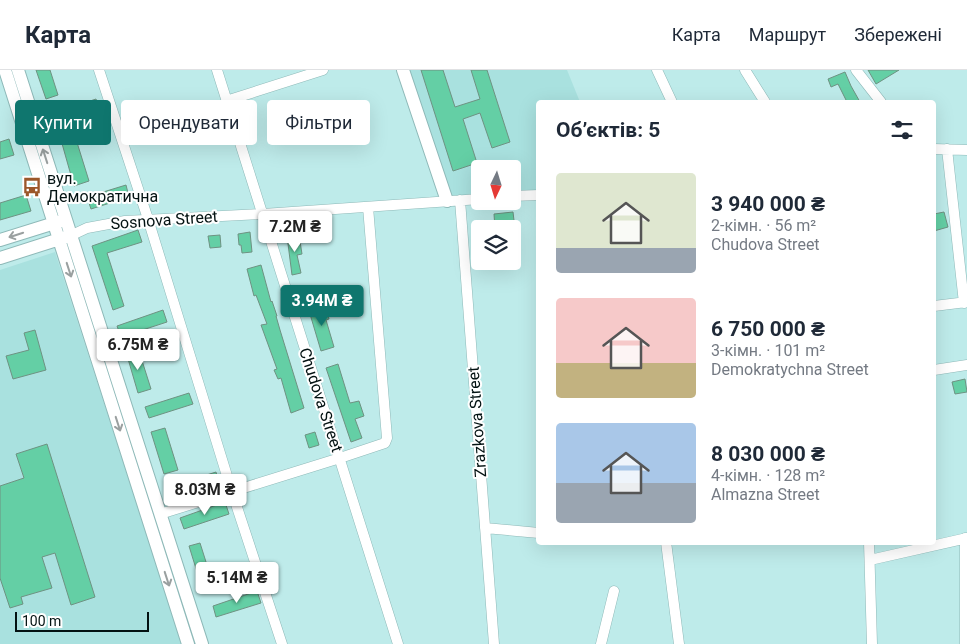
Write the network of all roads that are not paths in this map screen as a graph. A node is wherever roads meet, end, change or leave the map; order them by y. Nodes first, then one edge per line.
1 (5, 70) edge
2 (18, 70) edge
3 (99, 70) edge
4 (217, 70) edge
5 (323, 70) edge
6 (403, 70) edge
7 (657, 70) edge
8 (745, 70) edge
9 (856, 70) edge
10 (226, 100) edge
11 (229, 100) edge
12 (671, 100) edge
13 (763, 100) edge
14 (879, 100) edge
15 (240, 145) edge
16 (936, 149) edge
17 (947, 150) junction
18 (967, 150) edge
19 (536, 195) edge
20 (521, 196) edge
21 (471, 199) edge
22 (453, 200) junction
23 (368, 207) junction
24 (263, 214) junction
25 (148, 219) junction
26 (60, 221) junction
27 (87, 228) junction
28 (65, 238) junction
29 (0, 240) edge
30 (0, 258) edge
31 (966, 303) edge
32 (936, 306) edge
33 (967, 365) edge
34 (936, 370) edge
35 (340, 458) junction
36 (232, 492) junction
37 (160, 514) junction
38 (485, 528) junction
39 (536, 533) edge
40 (966, 538) edge
41 (666, 545) edge
42 (869, 545) edge
43 (935, 545) edge
44 (936, 545) edge
45 (870, 560) junction
46 (614, 591) dead end
47 (188, 644) edge
48 (202, 644) edge
49 (282, 644) edge
50 (398, 644) edge
51 (494, 644) edge
52 (601, 644) edge
53 (678, 644) edge
54 (872, 644) edge
55 (965, 644) edge

1 - 26 street
26 -> 2 street
3 - 25 street
4 - 10 street, Chudova Street
5 - 11 street
6 - 22 street, Zrazkova Street
7 - 12 street
8 - 13 street
9 - 14 street
15 - 24 street, Chudova Street
16 - 17 street
17 - 18 street
17 - 31 street
19 - 20 street
21 - 22 street, Sosnova Street
22 - 23 street, Sosnova Street
22 - 38 street, Zrazkova Street
23 - 24 street, Sosnova Street
23 - 35 street
24 - 25 street, Sosnova Street
24 - 35 street, Chudova Street
25 - 27 street, Sosnova Street
25 - 36 street
26 - 27 street, Sosnova Street
26 - 28 street
26 -> 29 street
27 - 28 street, Sosnova Street
28 - 30 street
28 - 37 street
28 -> 47 street
31 - 32 street
33 - 34 street
35 - 36 street
35 - 50 street, Chudova Street
36 - 37 street
36 - 49 street
37 - 48 street
38 - 39 street
38 - 51 street, Zrazkova Street
40 - 44 street
40 - 55 street
41 - 53 street
42 - 45 street
43 - 45 street
45 - 54 street
46 - 52 street

